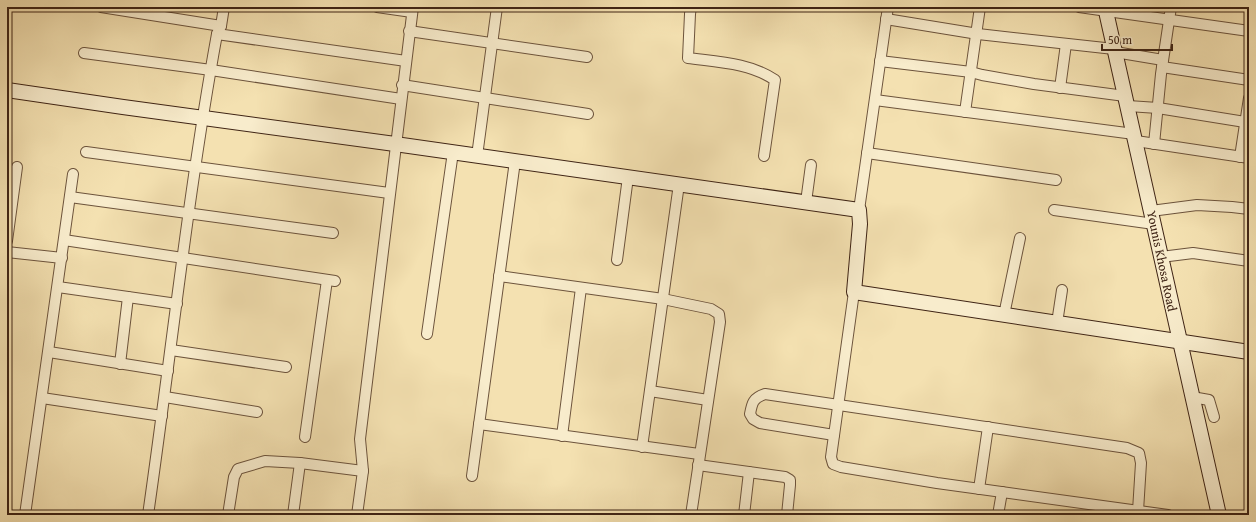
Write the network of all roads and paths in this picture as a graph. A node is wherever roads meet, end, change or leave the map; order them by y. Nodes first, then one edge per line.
1 (101, 7) edge
2 (224, 7) edge
3 (377, 7) edge
4 (497, 7) edge
5 (691, 7) edge
6 (888, 7) edge
7 (980, 7) edge
8 (1079, 7) edge
9 (1171, 7) edge
10 (412, 9) edge
11 (1105, 9) edge
12 (886, 19) junction
13 (1169, 20) junction
14 (219, 30) junction
15 (409, 31) junction
16 (1249, 31) edge
17 (976, 34) junction
18 (492, 43) junction
19 (1066, 44) junction
20 (1115, 51) junction
21 (84, 53) dead end
22 (587, 57) dead end
23 (406, 61) junction
24 (880, 61) junction
25 (1163, 63) junction
26 (211, 70) junction
27 (971, 72) junction
28 (1249, 80) edge
29 (402, 85) junction
30 (1060, 88) junction
31 (7, 90) edge
32 (485, 98) junction
33 (1249, 98) edge
34 (401, 99) junction
35 (875, 100) junction
36 (1126, 101) junction
37 (1158, 108) junction
38 (965, 112) junction
39 (1248, 112) edge
40 (588, 114) dead end
41 (202, 118) junction
42 (1245, 122) junction
43 (1135, 138) junction
44 (395, 144) junction
45 (1154, 144) junction
46 (86, 152) dead end
47 (453, 152) junction
48 (867, 153) junction
49 (477, 156) junction
50 (764, 156) dead end
51 (1244, 158) edge
52 (515, 161) junction
53 (811, 165) dead end
54 (196, 166) junction
55 (17, 167) dead end
56 (73, 174) dead end
57 (628, 177) junction
58 (1056, 180) dead end
59 (679, 184) junction
60 (389, 193) junction
61 (70, 197) junction
62 (806, 202) junction
63 (1249, 209) edge
64 (859, 210) junction
65 (1054, 210) dead end
66 (190, 212) junction
67 (1152, 218) junction
68 (332, 233) dead end
69 (1020, 238) dead end
70 (64, 240) junction
71 (7, 241) edge
72 (7, 252) edge
73 (1161, 257) junction
74 (62, 258) junction
75 (183, 259) junction
76 (617, 260) dead end
77 (1249, 261) edge
78 (499, 276) junction
79 (58, 287) junction
80 (581, 288) junction
81 (1062, 290) dead end
82 (854, 292) junction
83 (128, 297) junction
84 (663, 299) junction
85 (177, 304) junction
86 (1004, 315) junction
87 (1057, 323) junction
88 (427, 334) dead end
89 (1180, 341) junction
90 (171, 350) junction
91 (49, 352) junction
92 (1249, 352) edge
93 (120, 364) junction
94 (286, 367) dead end
95 (168, 371) junction
96 (650, 391) junction
97 (165, 396) junction
98 (1192, 397) junction
99 (42, 398) junction
100 (708, 400) junction
101 (838, 405) junction
102 (257, 412) dead end
103 (162, 416) junction
104 (1214, 417) dead end
105 (479, 424) junction
106 (988, 427) junction
107 (834, 435) junction
108 (562, 436) junction
109 (305, 437) dead end
110 (642, 447) junction
111 (699, 454) junction
112 (300, 463) junction
113 (698, 465) junction
114 (363, 471) junction
115 (749, 472) junction
116 (472, 476) dead end
117 (979, 489) junction
118 (1002, 492) junction
119 (1138, 511) junction
120 (25, 515) edge
121 (148, 515) edge
122 (228, 515) edge
123 (293, 515) edge
124 (357, 515) edge
125 (691, 515) edge
126 (744, 515) edge
127 (787, 515) edge
128 (998, 515) edge
129 (1168, 515) edge
130 (1219, 515) edge

1 - 14 street
2 - 14 street
3 - 10 street
4 - 18 street
5 - 50 street
6 - 12 street
7 - 17 street
8 - 11 street
9 - 13 street
10 - 15 street
11 - 13 street
11 - 20 street, Younis Khosa Road
12 - 17 street
12 - 24 street
13 - 16 street
13 - 25 street
14 - 23 street
14 - 26 street
15 - 18 street
15 - 23 street
17 - 19 street
17 - 27 street
18 - 22 street
18 - 32 street
19 - 20 street
19 - 30 street
20 - 25 street
20 - 36 street, Younis Khosa Road
21 - 26 street
23 - 29 street
24 - 27 street
24 - 35 street
25 - 28 street
25 - 37 street
26 - 34 street
26 - 41 street
27 - 30 street
27 - 38 street
29 - 32 street
29 - 34 street
30 - 36 street
31 - 41 street
32 - 40 street
32 - 49 street
33 - 39 street
34 - 44 street
35 - 38 street
35 - 48 street
36 - 37 street
36 - 43 street, Younis Khosa Road
37 - 42 street
37 - 45 street
38 - 43 street
39 - 42 street
41 - 44 street
41 - 54 street
42 - 51 street
43 - 45 street
43 - 67 street, Younis Khosa Road
44 - 47 street
44 - 60 street
45 - 51 street
46 - 54 street
47 - 49 street
47 - 88 street
48 - 58 street
48 - 64 street
49 - 52 street
52 - 57 street
52 - 78 street
53 - 62 street
54 - 60 street
54 - 66 street
55 - 71 street
56 - 61 street
57 - 59 street
57 - 76 street
59 - 62 street
59 - 84 street
60 - 114 street
61 - 66 street
61 - 70 street
62 - 64 street
63 - 67 street
64 - 82 street
65 - 67 street
66 - 68 street
66 - 75 street
67 - 73 street, Younis Khosa Road
69 - 86 street
70 - 74 street
70 - 75 street
72 - 74 street
73 - 77 street
73 - 89 street, Younis Khosa Road
74 - 79 street
75 - 85 street
75 - 109 street
78 - 80 street
78 - 105 street
79 - 83 street
79 - 91 street
80 - 84 street
80 - 108 street
81 - 87 street
82 - 86 street
82 - 101 street
83 - 85 street
83 - 93 street
84 - 96 street
84 - 100 street
85 - 90 street
86 - 87 street
87 - 89 street
89 - 92 street
89 - 98 street, Younis Khosa Road
90 - 94 street
90 - 95 street
91 - 93 street
91 - 99 street
93 - 95 street
95 - 97 street
96 - 100 street
96 - 110 street
97 - 102 street
97 - 103 street
98 - 104 street
98 - 130 street, Younis Khosa Road
99 - 103 street
99 - 120 street
100 - 111 street
101 - 106 street
101 - 107 street
101 - 107 street
103 - 121 street
105 - 108 street
105 - 116 street
106 - 117 street
106 - 119 street
107 - 117 street
108 - 110 street
110 - 111 street
111 - 113 street
112 - 114 street
112 - 122 street
112 - 123 street
113 - 115 street
113 - 125 street
114 - 124 street
115 - 126 street
115 - 127 street
117 - 118 street
118 - 119 street
118 - 128 street
119 - 129 street

